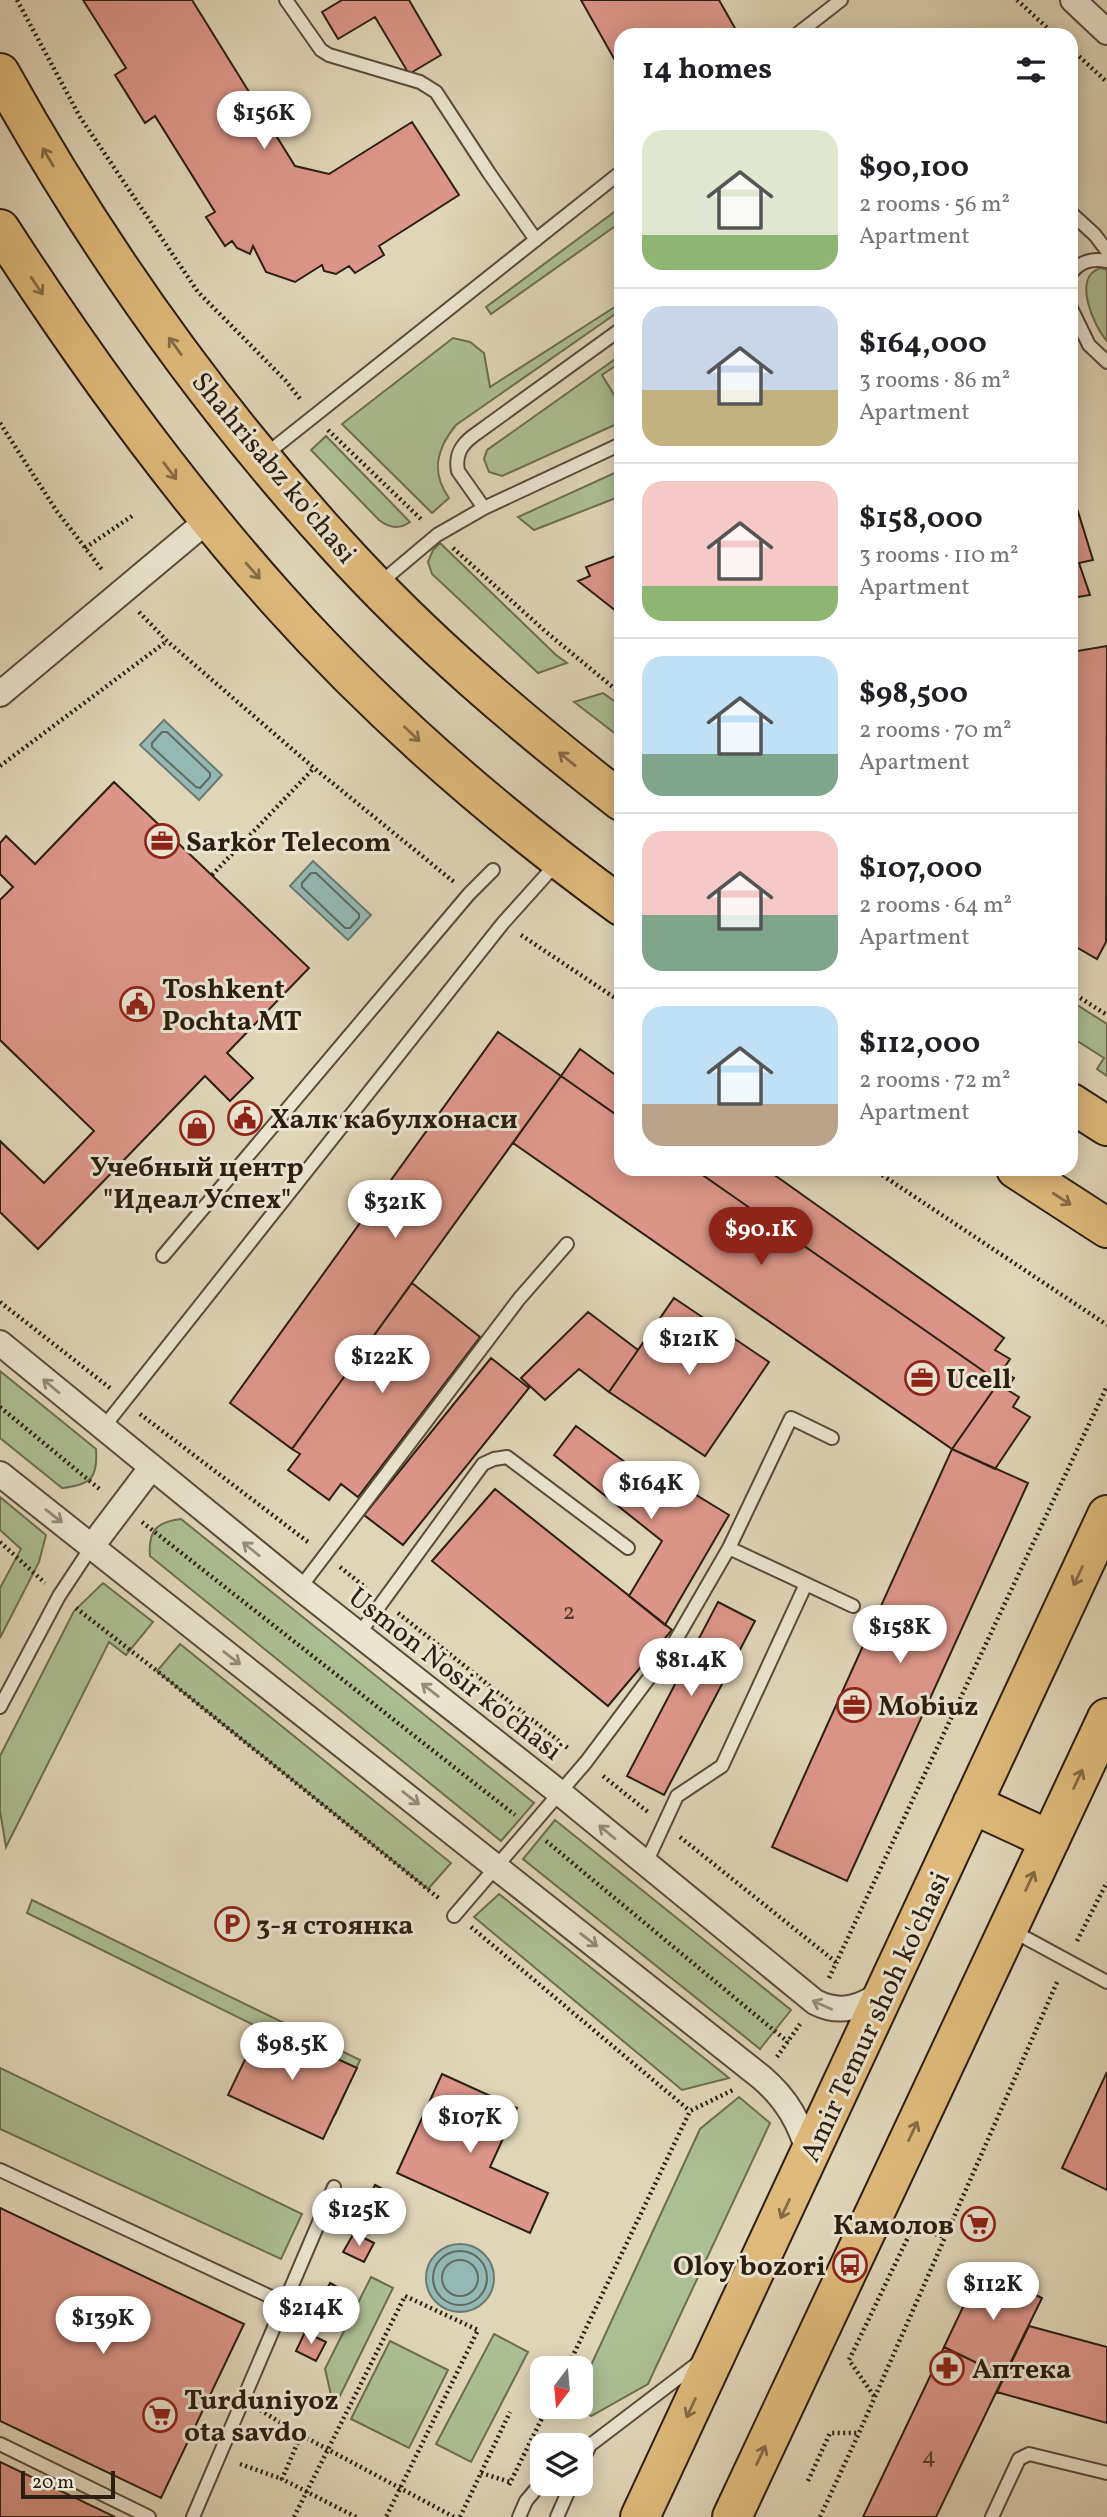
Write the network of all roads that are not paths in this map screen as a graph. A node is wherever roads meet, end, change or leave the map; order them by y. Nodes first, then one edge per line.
1 (286, 0) edge
2 (841, 0) edge
3 (1073, 0) edge
4 (805, 28) edge
5 (1107, 32) edge
6 (0, 73) edge
7 (614, 178) edge
8 (1078, 219) edge
9 (0, 229) edge
10 (536, 240) junction
11 (1107, 251) edge
12 (1107, 261) edge
13 (1078, 266) edge
14 (1078, 323) edge
15 (614, 335) edge
16 (1107, 362) edge
17 (614, 447) edge
18 (262, 458) junction
19 (484, 508) junction
20 (209, 519) junction
21 (377, 586) junction
22 (0, 694) edge
23 (614, 794) edge
24 (560, 860) junction
25 (493, 870) dead end
26 (614, 901) edge
27 (1078, 1107) edge
28 (1107, 1126) edge
29 (1027, 1176) edge
30 (1107, 1228) edge
31 (567, 1244) dead end
32 (163, 1256) dead end
33 (0, 1343) edge
34 (103, 1428) junction
35 (832, 1438) dead end
36 (151, 1468) junction
37 (0, 1474) edge
38 (1107, 1515) edge
39 (92, 1546) junction
40 (628, 1548) dead end
41 (729, 1548) junction
42 (806, 1584) junction
43 (300, 1588) junction
44 (853, 1606) dead end
45 (359, 1634) junction
46 (0, 1707) edge
47 (1107, 1718) edge
48 (560, 1793) junction
49 (972, 1804) junction
50 (1050, 1840) junction
51 (646, 1863) junction
52 (496, 1866) junction
53 (455, 1915) road end
54 (1007, 1928) junction
55 (1107, 1982) edge
56 (885, 1991) junction
57 (810, 2156) junction
58 (0, 2169) edge
59 (334, 2187) dead end
60 (286, 2301) junction
61 (720, 2346) junction
62 (593, 2443) edge
63 (0, 2444) edge
64 (1107, 2473) edge
65 (530, 2496) edge
66 (566, 2496) edge
67 (149, 2517) edge
68 (193, 2517) edge
69 (519, 2517) edge
70 (556, 2517) edge
71 (640, 2517) edge
72 (732, 2517) edge
73 (992, 2517) edge

1 - 10 lane
2 - 4 lane
3 - 5 street
18 -> 6 main road, Shahrisabz ko'chasi
7 - 10 lane
8 - 11 lane
9 -> 20 main road
10 - 18 lane
12 - 13 lane
14 - 16 lane
15 - 19 lane
17 - 19 lane
18 - 21 main road, Shahrisabz ko'chasi
19 - 21 lane
20 - 22 street
20 -> 24 main road
23 -> 21 main road, Shahrisabz ko'chasi
24 - 26 main road
24 - 34 lane
25 - 32 lane
27 - 28 main road
29 -> 30 main road
31 - 43 lane
34 -> 33 street, Usmon Nosir ko'chasi
34 - 36 street, Usmon Nosir ko'chasi
35 - 41 lane
36 - 39 street
43 -> 36 street, Usmon Nosir ko'chasi
37 -> 39 street
38 -> 49 main road, Amir Temur shoh ko'chasi
39 - 46 lane
39 -> 52 street
40 - 45 lane
41 - 42 lane
41 - 48 lane
42 - 44 lane
42 - 51 lane
43 - 45 street, Usmon Nosir ko'chasi
48 -> 45 street, Usmon Nosir ko'chasi
50 -> 47 main road
51 -> 48 street, Usmon Nosir ko'chasi
48 - 52 lane
49 - 50 main road
49 - 56 main road, Amir Temur shoh ko'chasi
54 -> 50 main road
56 -> 51 street, Usmon Nosir ko'chasi
52 - 53 lane
52 -> 57 street
54 - 55 lane
72 -> 54 main road
56 - 57 main road, Amir Temur shoh ko'chasi
57 -> 61 main road, Amir Temur shoh ko'chasi
58 - 60 lane
59 - 60 lane
60 - 68 lane
61 - 62 lane
61 -> 71 main road, Amir Temur shoh ko'chasi
63 - 67 lane
64 - 73 lane
65 - 69 lane
66 - 70 lane

